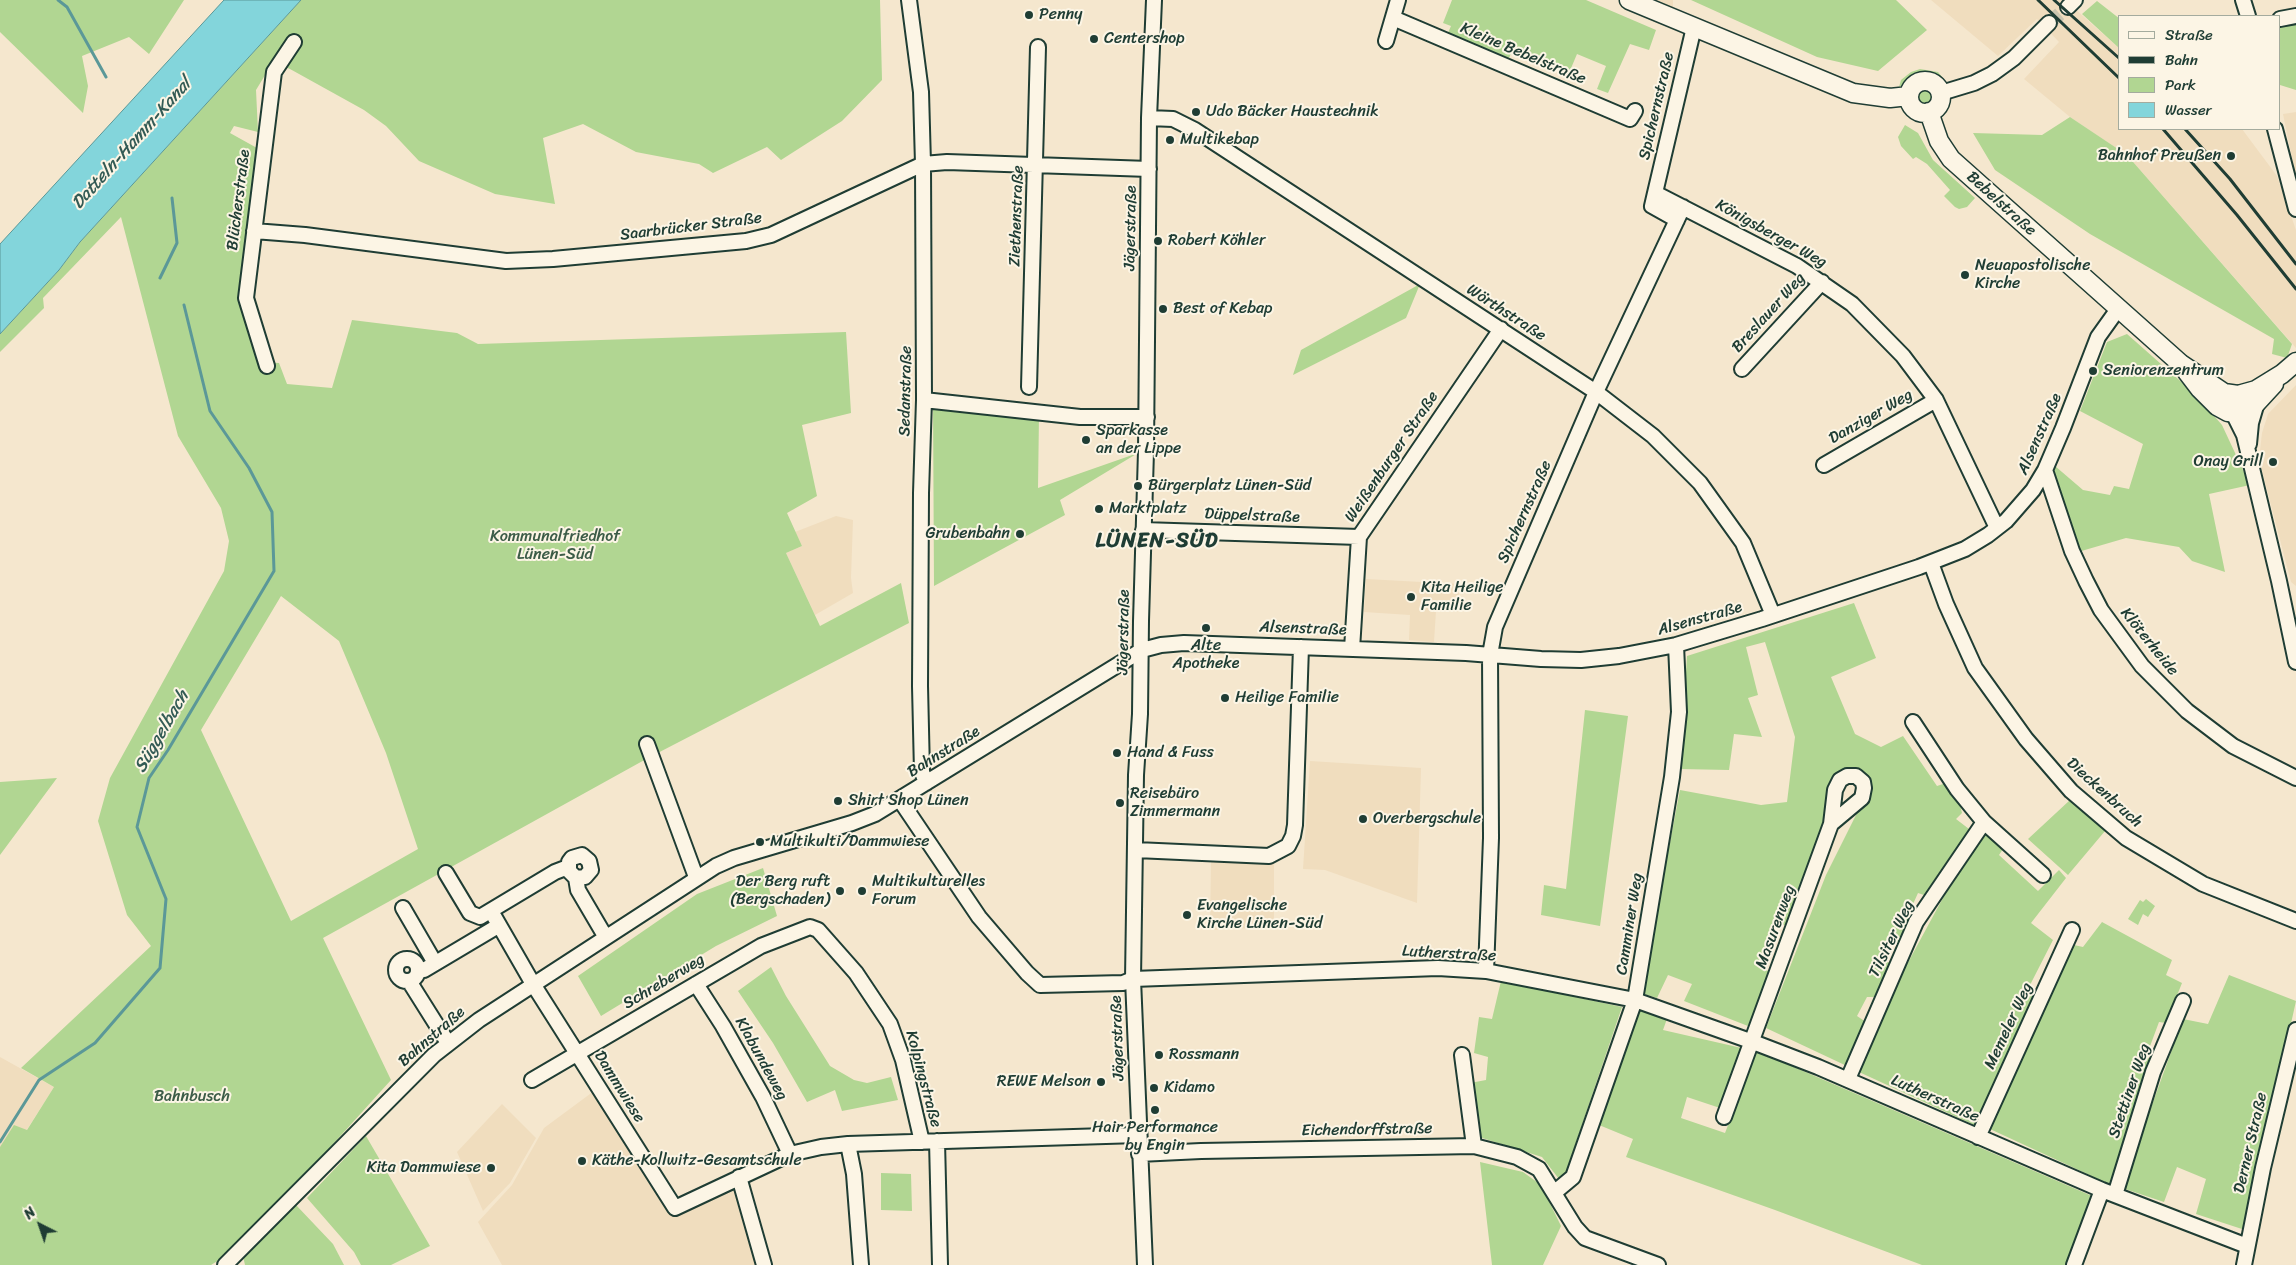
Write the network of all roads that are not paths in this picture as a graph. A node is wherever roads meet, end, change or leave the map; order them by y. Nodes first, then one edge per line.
1 (909, 0) edge
2 (1154, 0) edge
3 (1398, 0) edge
4 (1629, 0) edge
5 (2243, 0) edge
6 (2248, 15) edge
7 (2296, 16) edge
8 (1393, 18) junction
9 (2281, 19) edge
10 (2049, 23) tunnel mouth
11 (1694, 26) junction
12 (1386, 41) dead end
13 (294, 42) dead end
14 (1038, 47) dead end
15 (1941, 93) junction
16 (1909, 96) junction
17 (1635, 111) dead end
18 (1929, 112) junction
19 (1149, 118) junction
20 (2275, 130) edge
21 (923, 164) junction
22 (1036, 165) junction
23 (1149, 169) junction
24 (1655, 193) joint
25 (2296, 209) edge
26 (1680, 214) junction
27 (254, 230) junction
28 (1822, 282) junction
29 (2118, 309) junction
30 (1501, 329) junction
31 (2296, 362) edge
32 (2180, 364) junction
33 (267, 366) dead end
34 (1742, 369) dead end
35 (1029, 387) dead end
36 (2218, 389) junction
37 (1596, 392) junction
38 (2256, 398) junction
39 (924, 400) junction
40 (1936, 400) junction
41 (2228, 415) junction
42 (1147, 418) junction
43 (2248, 454) junction
44 (1824, 464) dead end
45 (2045, 470) junction
46 (1997, 528) junction
47 (1143, 530) junction
48 (1359, 537) junction
49 (1931, 563) junction
50 (1773, 615) junction
51 (1676, 645) junction
52 (1301, 647) junction
53 (1352, 649) junction
54 (1142, 650) junction
55 (1490, 655) junction
56 (2296, 662) edge
57 (1913, 722) dead end
58 (647, 744) dead end
59 (2296, 778) edge
60 (926, 783) junction
61 (900, 800) junction
62 (1984, 822) junction
63 (1831, 824) dead end
64 (1136, 850) junction
65 (446, 873) dead end
66 (2043, 875) dead end
67 (696, 877) junction
68 (404, 908) dead end
69 (491, 911) junction
70 (2296, 921) edge
71 (498, 926) junction
72 (818, 930) joint
73 (2072, 930) dead end
74 (605, 936) junction
75 (435, 963) junction
76 (1486, 971) junction
77 (1133, 978) junction
78 (533, 984) junction
79 (696, 984) junction
80 (1635, 1000) junction
81 (2183, 1001) dead end
82 (2296, 1030) edge
83 (1753, 1042) junction
84 (448, 1043) junction
85 (577, 1054) junction
86 (1462, 1055) dead end
87 (1848, 1079) junction
88 (532, 1080) dead end
89 (1724, 1117) dead end
90 (1138, 1136) junction
91 (1978, 1137) junction
92 (922, 1142) junction
93 (937, 1142) junction
94 (848, 1144) junction
95 (1474, 1146) junction
96 (790, 1154) junction
97 (1139, 1154) junction
98 (739, 1177) junction
99 (1556, 1192) junction
100 (2108, 1192) junction
101 (2247, 1246) junction
102 (225, 1265) edge
103 (764, 1265) edge
104 (861, 1265) edge
105 (940, 1265) edge
106 (1145, 1265) edge
107 (1658, 1265) edge
108 (2074, 1265) edge
109 (2244, 1265) edge

1 - 21 street, Sedanstraße
2 - 19 street, Jägerstraße
3 - 8 street
4 - 11 main road
5 - 6 street
7 - 9 street
8 - 12 street
8 - 17 street, Kleine Bebelstraße
10 - 15 street
11 - 16 main road
11 - 24 street, Spichernstraße
13 - 27 street, Blücherstraße
14 - 22 street, Ziethenstraße
15 - 16 main road
15 - 18 main road
16 - 18 main road
18 - 29 main road, Bebelstraße
19 - 23 street, Jägerstraße
19 - 30 street, Wörthstraße
20 - 25 street
21 - 22 street, Saarbrücker Straße
21 - 27 street, Saarbrücker Straße
21 - 39 street, Sedanstraße
22 - 23 street, Saarbrücker Straße
22 - 35 street, Ziethenstraße
23 - 42 street, Jägerstraße
24 - 26 street, Königsberger Weg
26 - 28 street, Königsberger Weg
26 - 37 street, Spichernstraße
27 - 33 street, Blücherstraße
28 - 34 street, Breslauer Weg
28 - 40 street, Königsberger Weg
29 - 32 main road, Bebelstraße
29 - 45 street, Alsenstraße
30 - 37 street, Wörthstraße
30 - 48 street, Weißenburger Straße
31 - 38 main road
32 - 36 main road, Bebelstraße
32 - 41 main road, Bebelstraße
36 - 38 main road
36 - 41 main road
37 - 50 street, Wörthstraße
37 - 55 street, Spichernstraße
38 - 41 main road
38 - 43 street
39 - 42 street
39 - 60 street, Sedanstraße
40 - 44 street, Danziger Weg
40 - 46 street, Königsberger Weg
41 - 43 street
42 - 47 street, Jägerstraße
43 - 56 street
45 - 46 street, Alsenstraße
45 - 59 street, Klöterheide
46 - 49 street, Alsenstraße
47 - 48 street, Düppelstraße
47 - 54 street, Jägerstraße
48 - 53 street, Weißenburger Straße
49 - 50 street, Alsenstraße
49 - 70 street, Dieckenbruch
50 - 51 street, Alsenstraße
51 - 55 street, Alsenstraße
51 - 80 street, Camminer Weg
52 - 53 street, Alsenstraße
52 - 54 street, Alsenstraße
52 - 64 street
53 - 55 street, Alsenstraße
54 - 60 street, Bahnstraße
54 - 64 street, Jägerstraße
55 - 76 street, Spichernstraße
57 - 62 street
58 - 67 street
60 - 61 street, Bahnstraße
61 - 67 street, Bahnstraße
61 - 77 street, Lutherstraße
62 - 66 street
62 - 87 street, Tilsiter Weg
63 - 83 street, Masurenweg
64 - 77 street, Jägerstraße
65 - 69 street
67 - 74 street, Bahnstraße
68 - 75 street
69 - 71 street, Dammwiese
69 - 74 street
71 - 75 street
71 - 78 street, Dammwiese
72 - 79 street, Schreberweg
72 - 92 street, Kolpingstraße
73 - 91 street, Memeler Weg
74 - 78 street, Bahnstraße
75 - 84 street
76 - 77 street, Lutherstraße
76 - 80 street, Lutherstraße
77 - 90 street, Jägerstraße
78 - 84 street, Bahnstraße
78 - 85 street, Dammwiese
79 - 85 street, Schreberweg
79 - 96 street, Klabundeweg
80 - 83 street, Lutherstraße
80 - 99 street, Camminer Weg
81 - 100 street, Stettiner Weg
82 - 101 street, Derner Straße
83 - 87 street, Lutherstraße
83 - 89 street
84 - 102 street, Bahnstraße
85 - 88 street, Schreberweg
85 - 98 street, Dammwiese
86 - 95 street
87 - 91 street, Lutherstraße
90 - 93 street
90 - 97 street, Jägerstraße
91 - 100 street, Lutherstraße
92 - 93 street
92 - 94 street
93 - 105 street
94 - 96 street
94 - 104 street
95 - 97 street, Eichendorffstraße
95 - 99 street, Eichendorffstraße
96 - 98 street
97 - 106 street, Jägerstraße
98 - 103 street
99 - 107 street, Eichendorffstraße
100 - 101 street, Lutherstraße
100 - 108 street
101 - 109 street, Derner Straße

